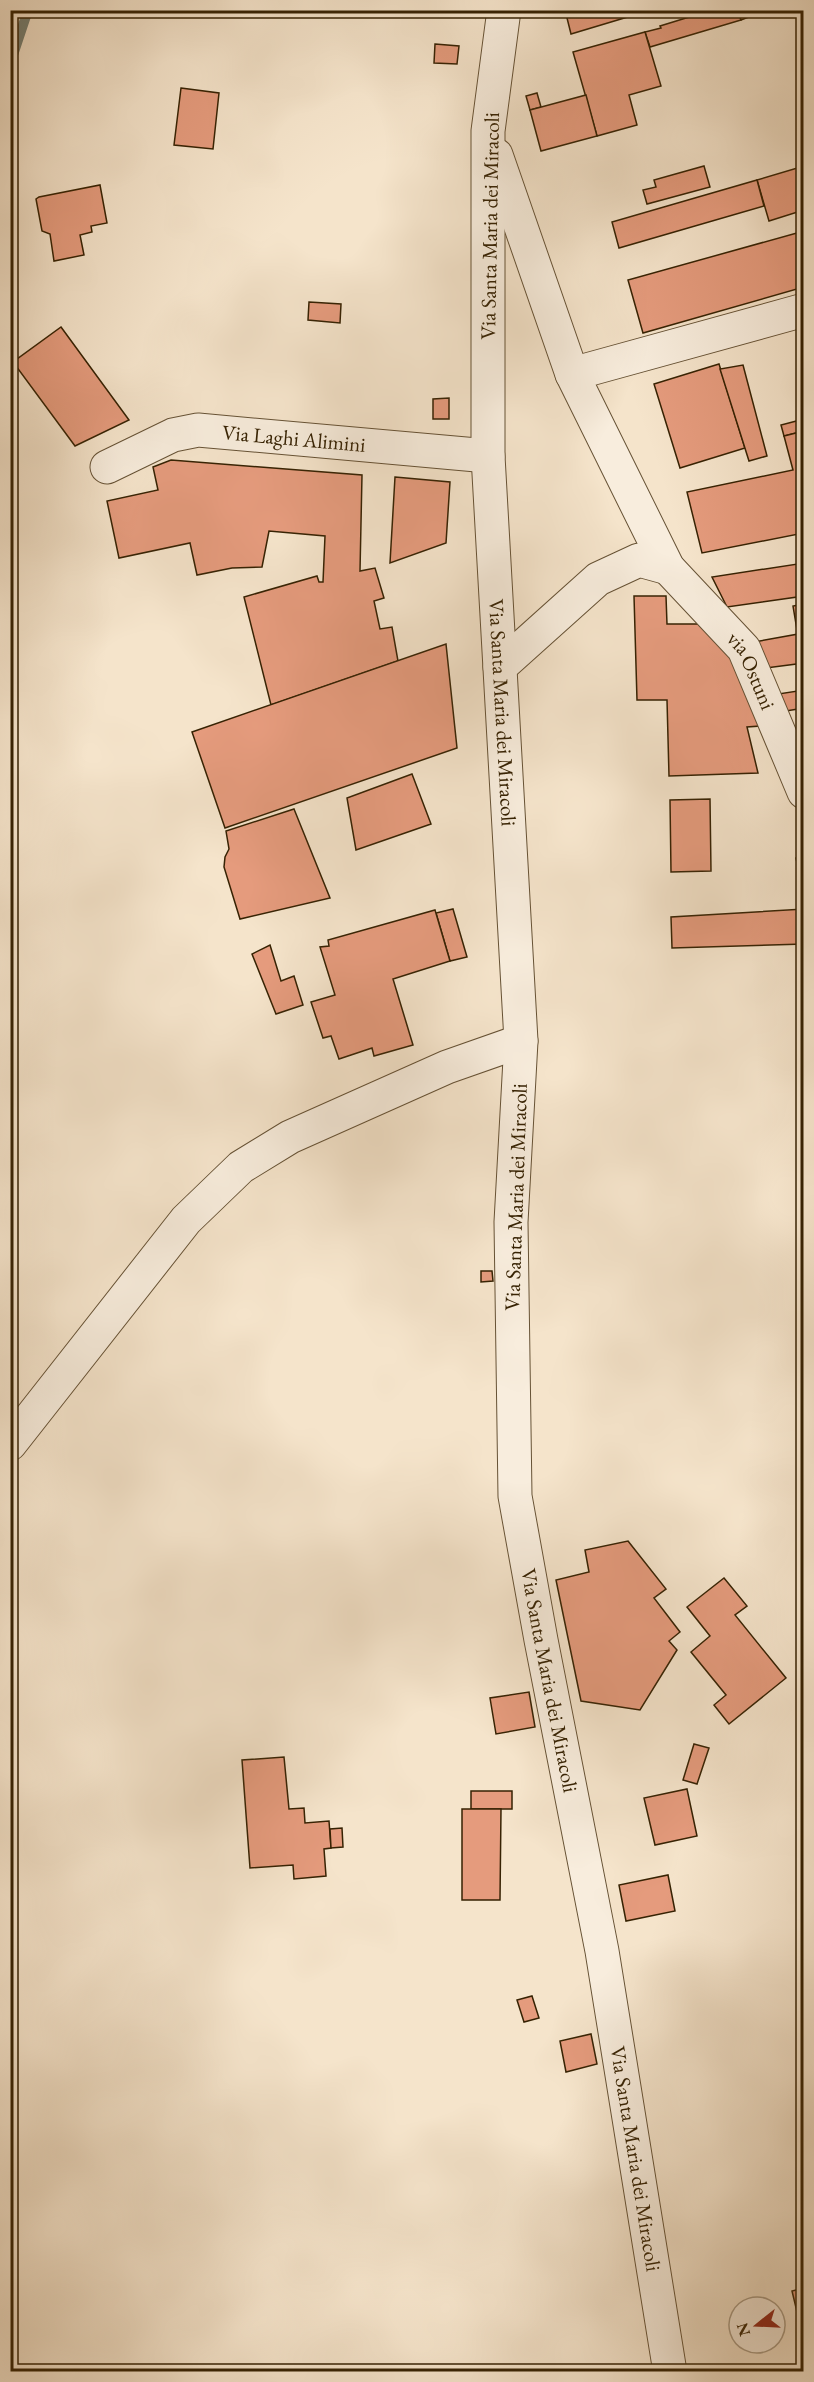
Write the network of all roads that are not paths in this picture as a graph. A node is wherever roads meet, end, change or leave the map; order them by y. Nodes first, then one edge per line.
1 (504, 10) edge
2 (488, 131) junction
3 (804, 310) edge
4 (572, 374) junction
5 (488, 456) junction
6 (107, 467) dead end
7 (668, 568) junction
8 (500, 667) junction
9 (804, 792) edge
10 (521, 1041) junction
11 (10, 1444) edge
12 (670, 2372) edge

1 - 2 street, Via Santa Maria dei Miracoli
2 - 4 street
2 - 5 street, Via Santa Maria dei Miracoli
3 - 4 street
4 - 7 street
5 - 6 street, Via Laghi Alimini
5 - 8 street, Via Santa Maria dei Miracoli
7 - 8 street
7 - 9 street, via Ostuni
8 - 10 street, Via Santa Maria dei Miracoli
10 - 11 street
10 - 12 street, Via Santa Maria dei Miracoli

